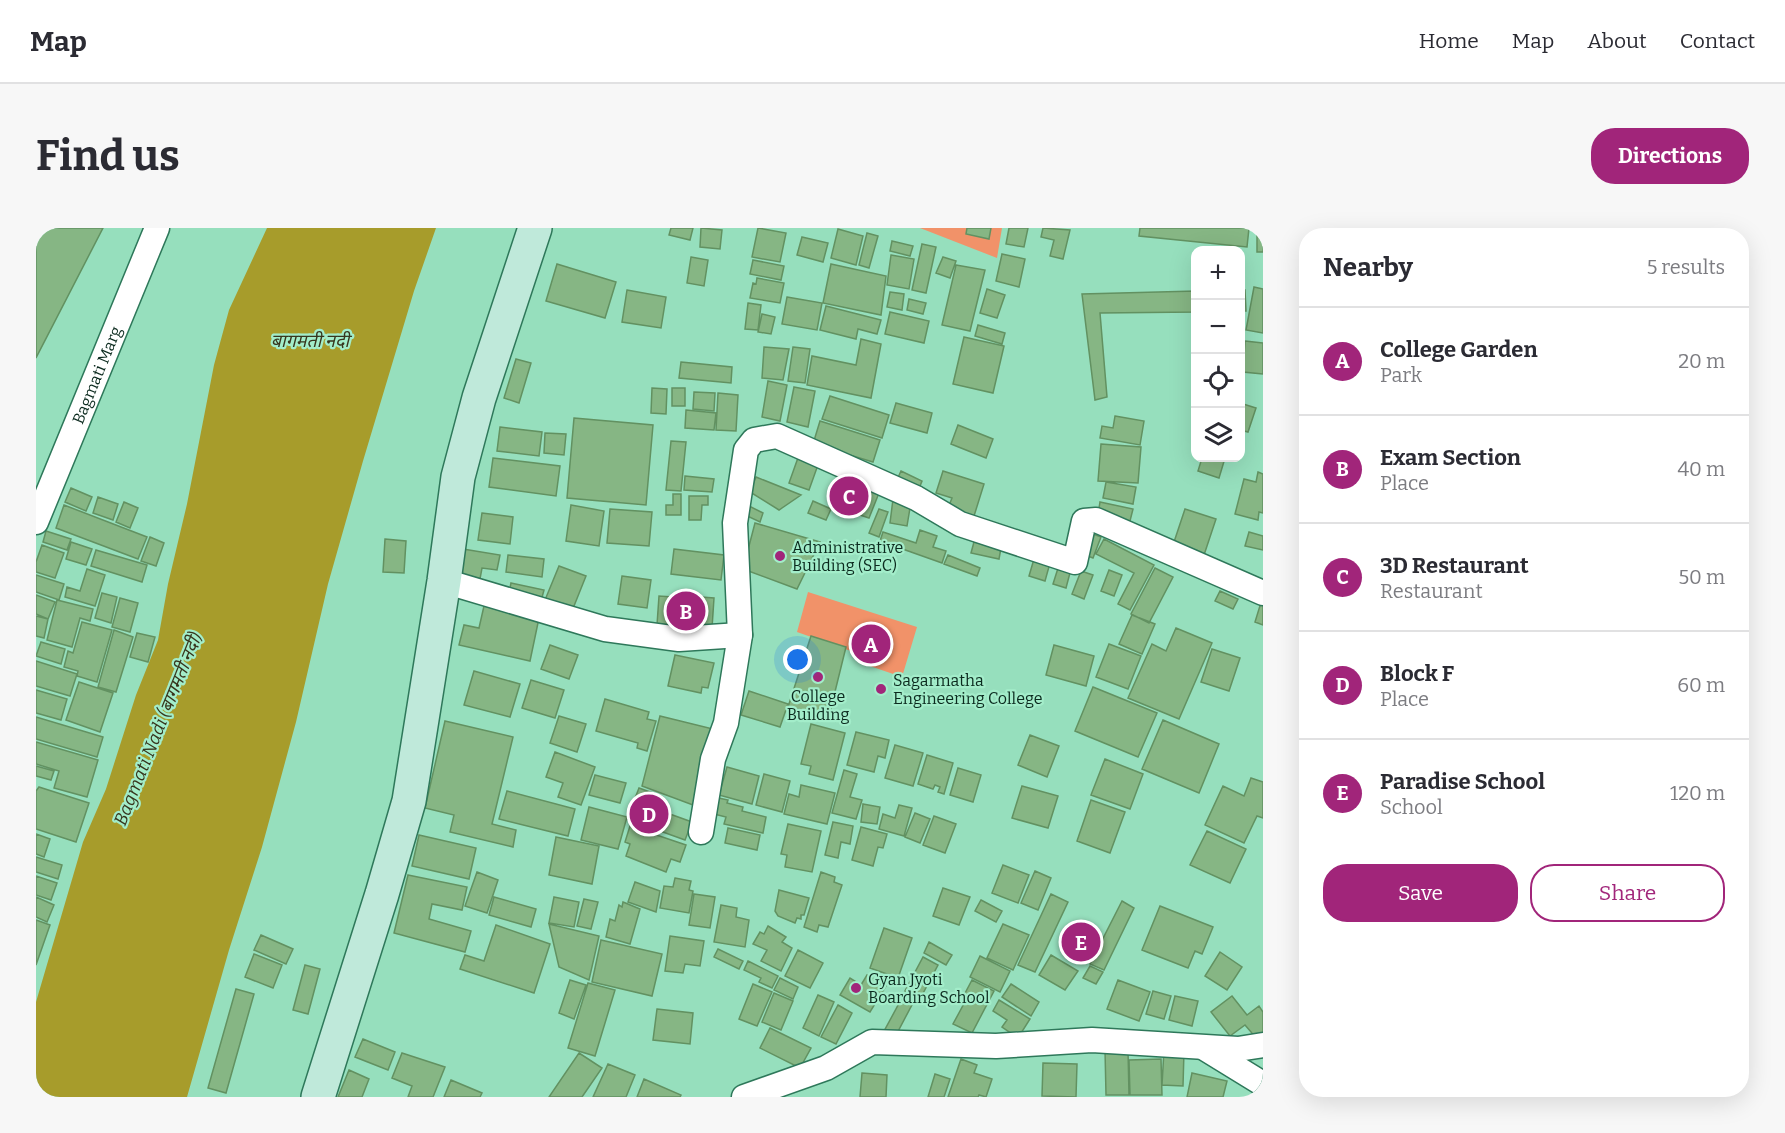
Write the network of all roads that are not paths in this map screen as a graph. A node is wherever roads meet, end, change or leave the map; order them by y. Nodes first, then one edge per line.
1 (157, 228) edge
2 (535, 228) edge
3 (36, 522) edge
4 (444, 581) junction
5 (1263, 593) edge
6 (740, 635) junction
7 (701, 832) dead end
8 (1263, 1045) edge
9 (1205, 1048) junction
10 (1263, 1084) edge
11 (318, 1097) edge
12 (744, 1097) edge

1 - 3 street, Bagmati Marg
2 - 4 street
4 - 6 street
4 - 11 street
5 - 6 street
6 - 7 street
8 - 9 street
9 - 10 street
9 - 12 street

